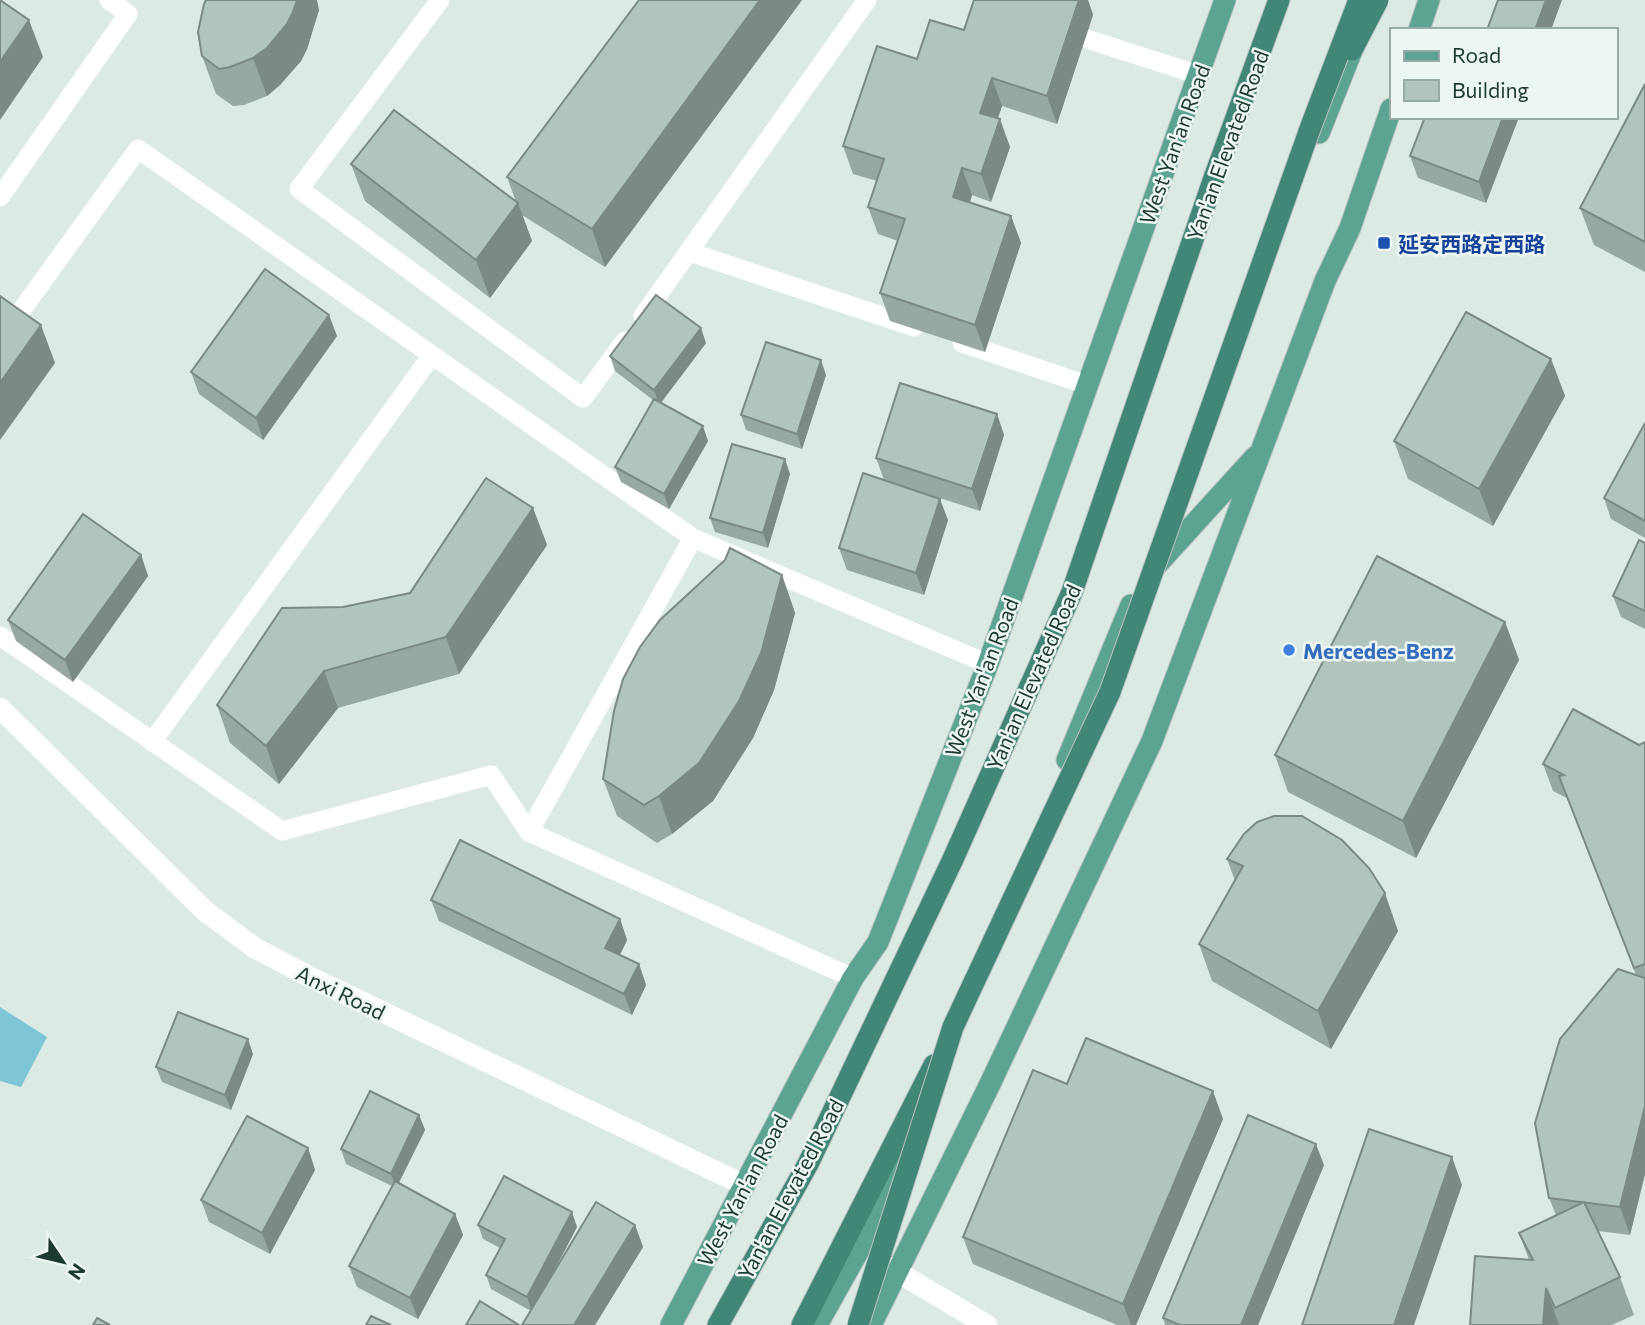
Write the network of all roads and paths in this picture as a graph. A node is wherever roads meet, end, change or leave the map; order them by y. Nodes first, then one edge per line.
1 (109, 0) edge
2 (440, 0) edge
3 (867, 0) edge
4 (1225, 0) edge
5 (1279, 0) edge
6 (1359, 0) edge
7 (1372, 0) edge
8 (1378, 0) edge
9 (1429, 0) edge
10 (1045, 25) edge
11 (1420, 28) edge
12 (1199, 75) junction
13 (1390, 112) edge
14 (1311, 126) junction
15 (0, 197) edge
16 (690, 252) junction
17 (0, 340) edge
18 (432, 355) junction
19 (1087, 385) junction
20 (1262, 449) junction
21 (693, 538) junction
22 (1139, 585) junction
23 (0, 636) edge
24 (988, 664) junction
25 (0, 708) edge
26 (152, 741) junction
27 (529, 832) junction
28 (853, 978) junction
29 (953, 1027) junction
30 (744, 1185) junction
31 (859, 1250) junction
32 (898, 1273) junction
33 (671, 1325) edge
34 (718, 1325) edge
35 (802, 1325) edge
36 (817, 1325) edge
37 (858, 1325) edge
38 (871, 1325) edge
39 (987, 1325) edge

1 - 15 lane
2 - 16 lane
3 - 16 lane
4 - 12 main road, West Yan'an Road
5 - 34 highway, Yan'an Elevated Road
6 - 14 highway, bridge
7 - 22 main road
8 - 14 highway, bridge
9 - 11 main road
10 - 12 lane
12 - 19 main road, West Yan'an Road
13 - 20 main road
14 - 29 highway, bridge
16 - 19 lane
17 - 18 lane
18 - 21 lane
18 - 26 lane
19 - 24 main road, West Yan'an Road
20 - 22 main road
20 - 32 main road
21 - 24 lane
21 - 27 lane
22 - 31 main road
23 - 26 lane
24 - 28 main road, West Yan'an Road
25 - 30 street, Anxi Road
26 - 27 lane
27 - 28 lane
28 - 30 main road, West Yan'an Road
29 - 35 highway, bridge
29 - 37 highway, bridge
30 - 33 main road, West Yan'an Road
31 - 32 street
31 - 36 main road
32 - 38 main road
32 - 39 street

